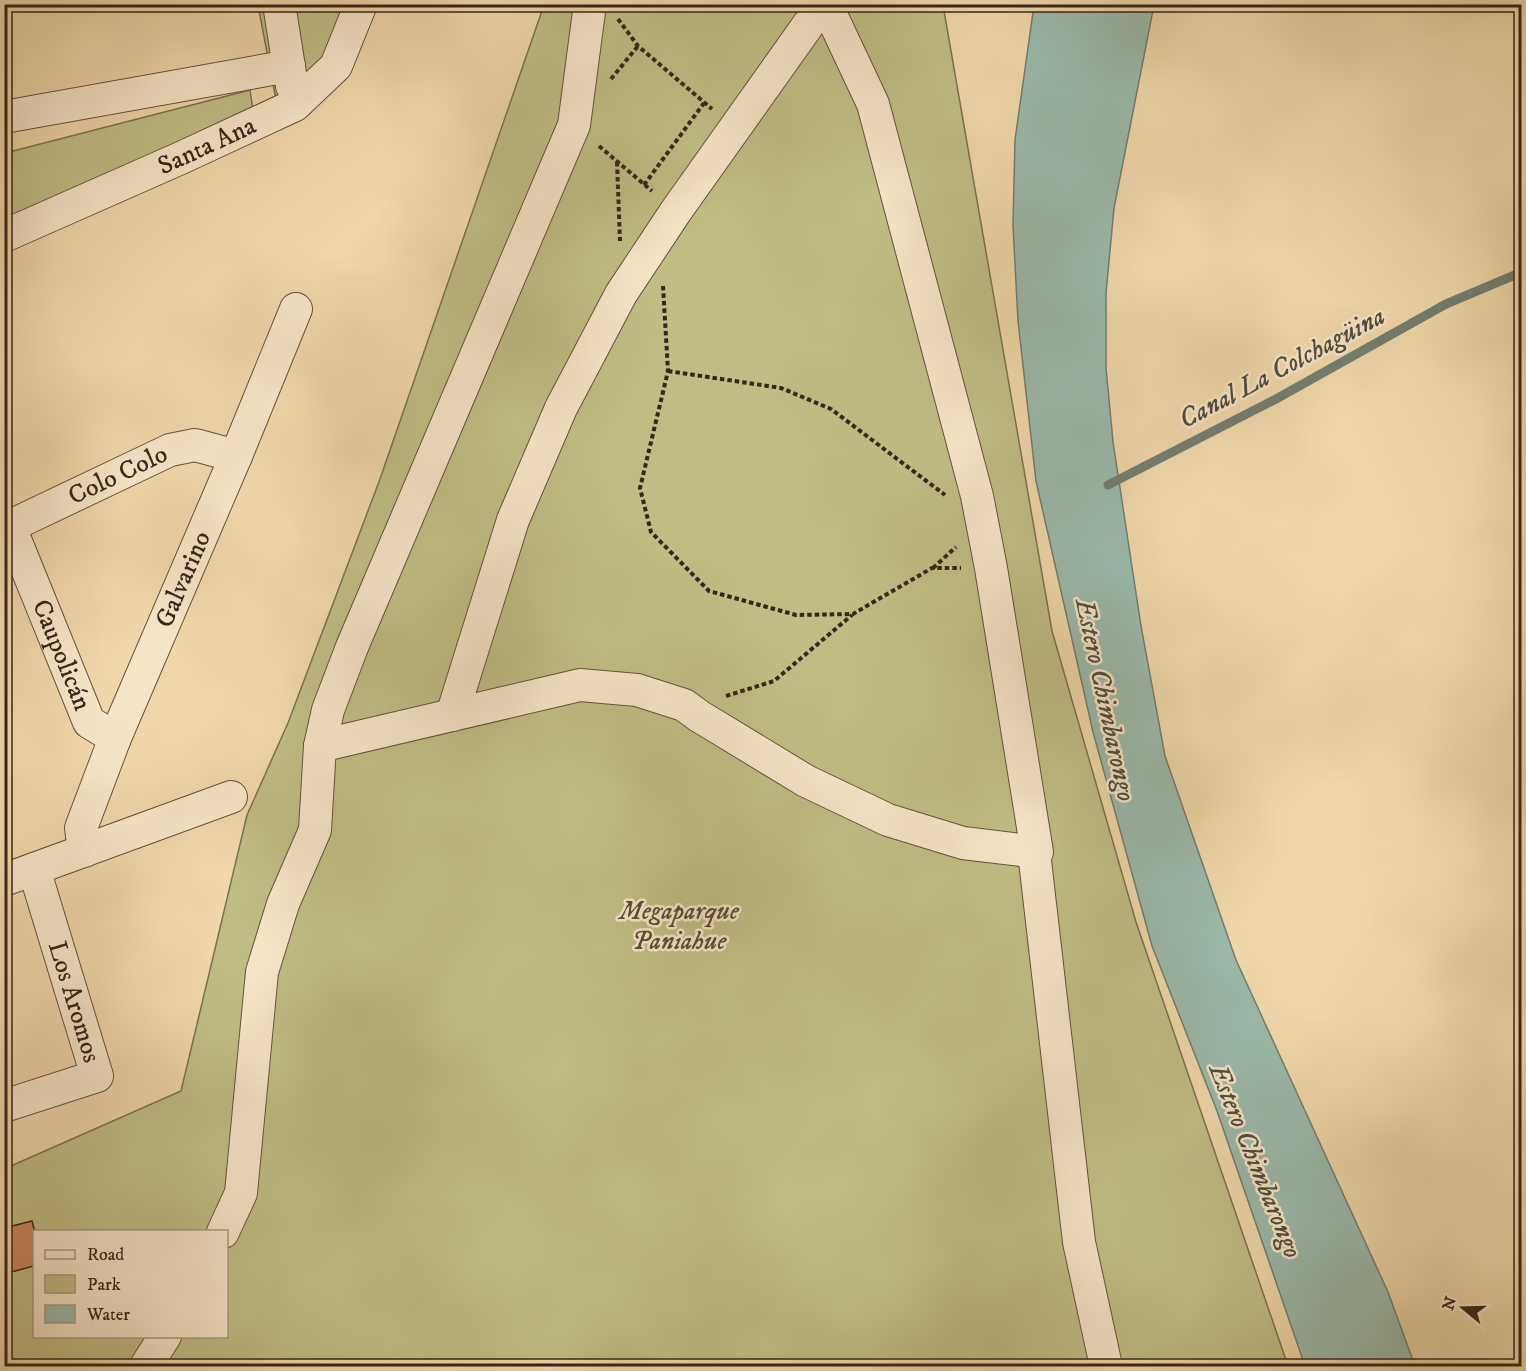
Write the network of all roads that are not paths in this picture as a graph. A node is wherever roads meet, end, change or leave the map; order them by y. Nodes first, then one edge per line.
1 (279, 4) edge
2 (362, 4) edge
3 (825, 4) edge
4 (601, 9) edge
5 (289, 66) junction
6 (295, 105) junction
7 (4, 117) edge
8 (4, 236) edge
9 (296, 309) dead end
10 (236, 456) junction
11 (7, 528) edge
12 (452, 715) junction
13 (115, 738) junction
14 (320, 746) junction
15 (231, 797) dead end
16 (84, 851) junction
17 (1034, 852) junction
18 (34, 869) junction
19 (4, 880) edge
20 (4, 1106) edge
21 (224, 1230) edge
22 (164, 1338) edge
23 (146, 1366) edge
24 (1106, 1366) edge

1 - 5 street
2 - 6 street, Santa Ana
3 - 12 street
3 - 17 street
4 - 14 street
5 - 6 street
5 - 7 street
6 - 8 street, Santa Ana
9 - 10 street, Galvarino
10 - 11 street, Colo Colo
10 - 13 street, Galvarino
11 - 13 street, Caupolicán
12 - 14 street
12 - 17 street
13 - 16 street, Galvarino
14 - 21 street
15 - 16 street
16 - 18 street
17 - 24 street
18 - 19 street
18 - 20 street, Los Aromos
22 - 23 street

